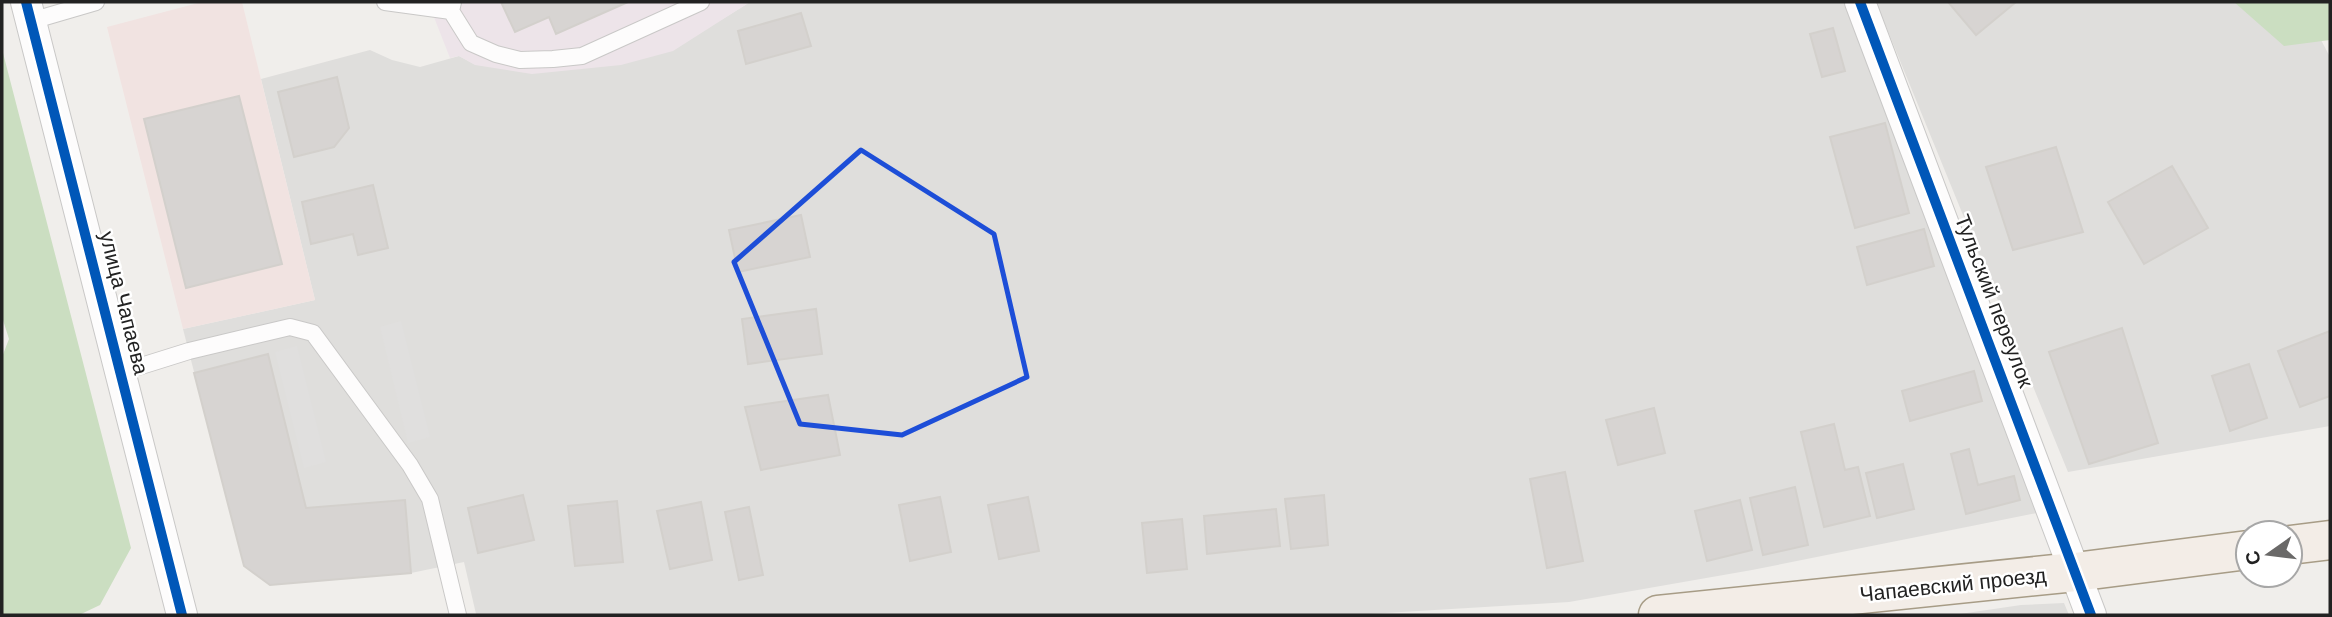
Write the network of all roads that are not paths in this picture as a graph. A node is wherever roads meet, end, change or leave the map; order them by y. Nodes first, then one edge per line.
1 (96, 2) edge
2 (385, 2) edge
3 (701, 2) edge
4 (1860, 2) edge
5 (452, 7) edge
6 (29, 11) edge
7 (121, 372) junction
8 (2330, 540) edge
9 (2304, 543) edge
10 (2234, 552) edge
11 (2075, 572) junction
12 (182, 615) edge
13 (458, 615) edge
14 (1658, 615) edge
15 (2091, 615) edge

1 - 6 lane
2 - 5 lane
3 - 5 lane
4 - 11 street, Тульский переулок
6 - 7 street, улица Чапаева
7 - 12 street, улица Чапаева
7 - 13 lane
8 - 9 main road
10 - 11 main road, Чапаевский проезд
11 - 14 main road, Чапаевский проезд
11 - 15 street, Тульский переулок

